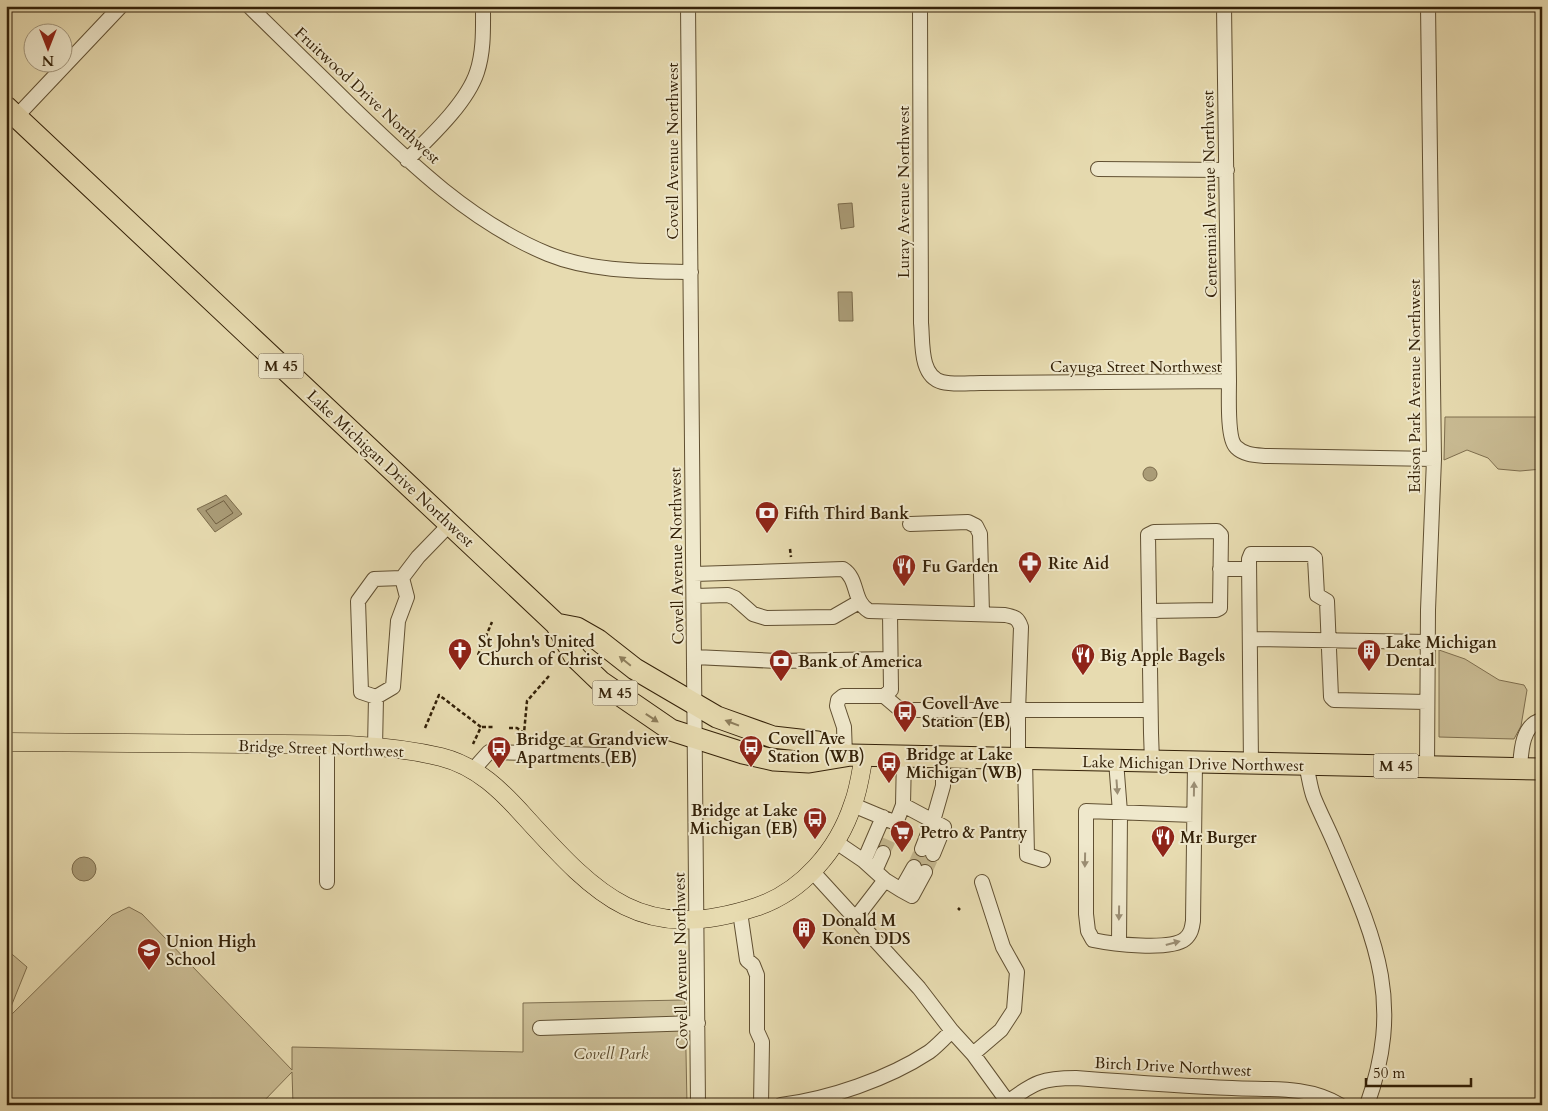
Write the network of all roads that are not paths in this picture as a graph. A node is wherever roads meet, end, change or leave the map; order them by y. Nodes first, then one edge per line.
1 (121, 6) edge
2 (249, 6) edge
3 (483, 6) edge
4 (688, 6) edge
5 (920, 6) edge
6 (1224, 6) edge
7 (1428, 6) edge
8 (11, 112) edge
9 (407, 160) junction
10 (1098, 169) dead end
11 (1227, 170) junction
12 (691, 272) junction
13 (931, 377) joint
14 (1229, 381) junction
15 (1434, 459) junction
16 (450, 524) junction
17 (910, 524) dead end
18 (1220, 569) junction
19 (1249, 569) junction
20 (694, 574) junction
21 (402, 578) junction
22 (695, 596) junction
23 (859, 602) junction
24 (1149, 611) junction
25 (890, 613) junction
26 (982, 614) junction
27 (556, 624) junction
28 (1251, 639) junction
29 (1329, 639) junction
30 (1428, 642) junction
31 (695, 657) junction
32 (891, 659) junction
33 (884, 696) junction
34 (376, 697) junction
35 (1427, 702) junction
36 (696, 706) junction
37 (1150, 710) junction
38 (1018, 712) junction
39 (1542, 720) edge
40 (695, 738) junction
41 (6, 742) edge
42 (327, 745) junction
43 (375, 748) junction
44 (605, 755) dead end
45 (855, 755) junction
46 (904, 756) junction
47 (943, 757) junction
48 (1022, 759) junction
49 (1116, 761) junction
50 (1152, 762) junction
51 (1195, 763) junction
52 (1250, 764) junction
53 (1306, 765) junction
54 (1427, 766) junction
55 (1520, 768) junction
56 (1542, 768) edge
57 (472, 771) junction
58 (903, 805) junction
59 (853, 806) junction
60 (1120, 812) junction
61 (1194, 814) junction
62 (883, 817) junction
63 (933, 821) junction
64 (836, 842) junction
65 (928, 851) tunnel mouth
66 (883, 853) tunnel mouth
67 (864, 860) junction
68 (1043, 860) dead end
69 (919, 870) tunnel mouth
70 (812, 871) junction
71 (880, 875) junction
72 (326, 882) dead end
73 (982, 882) dead end
74 (740, 912) junction
75 (856, 919) junction
76 (696, 920) junction
77 (1119, 943) junction
78 (698, 1023) junction
79 (540, 1028) dead end
80 (952, 1031) junction
81 (973, 1054) junction
82 (1009, 1103) edge
83 (699, 1105) edge
84 (761, 1105) edge
85 (781, 1105) edge
86 (1340, 1105) edge
87 (1368, 1105) edge

1 - 8 street
2 - 9 street, Fruitwood Drive Northwest
3 - 9 street
4 - 12 street, Covell Avenue Northwest
5 - 13 street, Luray Avenue Northwest
6 - 11 street, Centennial Avenue Northwest
7 - 15 street, Edison Park Avenue Northwest
8 - 16 highway, Lake Michigan Drive Northwest / M 45
9 - 12 street, Fruitwood Drive Northwest
10 - 11 street
11 - 14 street, Centennial Avenue Northwest
12 - 20 street, Covell Avenue Northwest
13 - 14 street, Cayuga Street Northwest
14 - 15 street, Cayuga Street Northwest
15 - 30 street, Edison Park Avenue Northwest
16 - 21 street
16 - 27 highway, Lake Michigan Drive Northwest / M 45
17 - 26 street
18 - 19 street
18 - 24 street
18 - 24 street
19 - 28 street
19 - 29 street
20 - 22 street, Covell Avenue Northwest
20 - 23 street
21 - 34 street
21 - 34 street
22 - 23 street
22 - 31 street, Covell Avenue Northwest
23 - 25 street
24 - 37 street
25 - 26 street
25 - 32 street
26 - 38 street
36 -> 27 highway, Lake Michigan Drive Northwest / M 45
27 -> 40 highway, Lake Michigan Drive Northwest / M 45
28 - 29 street
28 - 52 street
29 - 30 street
29 - 35 street
30 - 35 street, Edison Park Avenue Northwest
31 - 32 street
31 - 36 street, Covell Avenue Northwest
32 - 33 street
33 - 38 street
33 - 45 street
34 - 43 street
35 - 54 street, Edison Park Avenue Northwest
36 - 40 street, Covell Avenue Northwest
45 -> 36 highway, Lake Michigan Drive Northwest / M 45
37 - 38 street
37 - 50 street
38 - 48 street
39 - 55 street
40 - 45 highway, Lake Michigan Drive Northwest / M 45
40 - 76 street, Covell Avenue Northwest
41 - 42 main road, Bridge Street Northwest
42 - 43 main road, Bridge Street Northwest
42 - 72 street
43 - 57 main road, Bridge Street Northwest
44 - 57 street
45 - 46 highway, Lake Michigan Drive Northwest / M 45
45 - 59 main road, Bridge Street Northwest
46 - 47 highway, Lake Michigan Drive Northwest / M 45
46 - 58 street
47 - 48 highway, Lake Michigan Drive Northwest / M 45
47 - 63 street
48 - 49 highway, Lake Michigan Drive Northwest / M 45
48 - 68 street
49 - 50 highway, Lake Michigan Drive Northwest / M 45
49 -> 60 street
50 - 51 highway, Lake Michigan Drive Northwest / M 45
51 - 52 highway, Lake Michigan Drive Northwest / M 45
61 -> 51 street
52 - 53 highway, Lake Michigan Drive Northwest / M 45
53 - 54 highway, Lake Michigan Drive Northwest / M 45
53 - 87 street
54 - 55 highway, Lake Michigan Drive Northwest / M 45
55 - 56 highway, Lake Michigan Drive Northwest / M 45
57 - 76 main road, Bridge Street Northwest
58 - 62 street
58 - 63 street
59 - 62 street
59 - 64 main road, Bridge Street Northwest
60 - 61 street
60 -> 77 street
60 -> 77 street
77 -> 61 street
62 - 67 street
63 - 65 street
64 - 67 street
64 - 70 main road, Bridge Street Northwest
66 - 71 street
67 - 71 street
69 - 71 street
70 - 74 main road, Bridge Street Northwest
70 - 75 street
71 - 75 street
73 - 81 street
74 - 76 main road, Bridge Street Northwest
74 - 84 street
75 - 80 street
76 - 78 street, Covell Avenue Northwest
78 - 79 street
78 - 83 street, Covell Avenue Northwest
80 - 81 street
80 - 85 street
81 - 82 street
82 - 86 street, Birch Drive Northwest

